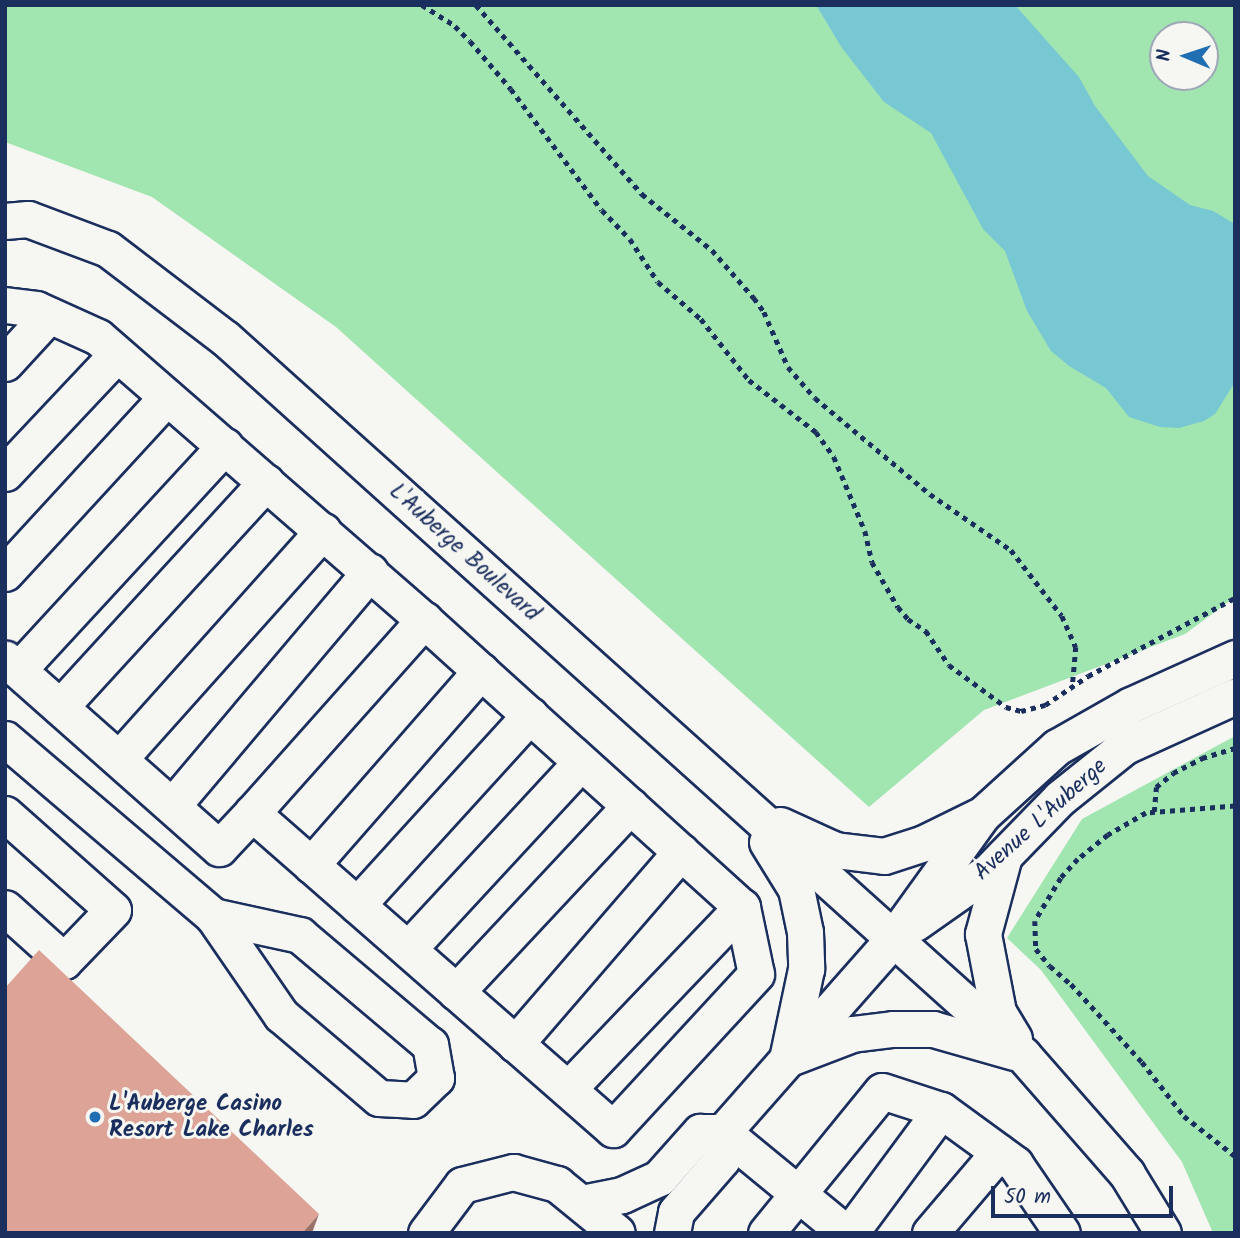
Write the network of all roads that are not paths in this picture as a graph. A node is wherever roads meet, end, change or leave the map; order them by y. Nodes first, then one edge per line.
1 (5, 221) edge
2 (5, 305) edge
3 (49, 315) junction
4 (117, 354) junction
5 (5, 363) edge
6 (167, 397) junction
7 (225, 446) junction
8 (5, 473) edge
9 (266, 482) junction
10 (323, 531) junction
11 (370, 572) junction
12 (5, 573) edge
13 (425, 620) junction
14 (1235, 658) edge
15 (12, 664) edge
16 (481, 671) junction
17 (1235, 696) edge
18 (60, 707) junction
19 (530, 715) junction
20 (5, 739) edge
21 (119, 759) junction
22 (581, 762) junction
23 (172, 806) junction
24 (630, 806) junction
25 (748, 809) junction
26 (5, 814) edge
27 (252, 814) junction
28 (983, 814) junction
29 (681, 852) junction
30 (1004, 855) junction
31 (311, 865) junction
32 (357, 905) junction
33 (742, 907) junction
34 (5, 908) edge
35 (213, 916) junction
36 (892, 940) junction
37 (409, 948) junction
38 (456, 992) junction
39 (515, 1044) junction
40 (1023, 1055) junction
41 (787, 1059) junction
42 (568, 1090) junction
43 (941, 1110) junction
44 (723, 1132) junction
45 (999, 1152) junction
46 (799, 1193) junction
47 (582, 1203) junction
48 (1044, 1225) edge
49 (426, 1233) edge
50 (617, 1233) edge
51 (672, 1233) edge
52 (766, 1233) edge
53 (848, 1233) edge
54 (930, 1233) edge
55 (1163, 1233) edge

1 - 25 street, L'Auberge Boulevard
2 - 3 street
3 - 4 street
3 - 5 street
4 - 6 street
4 - 8 street
6 - 7 street
6 - 12 street
7 - 9 street
7 - 15 street
9 - 10 street
9 - 18 street
10 - 11 street
10 - 21 street
11 - 13 street
11 - 23 street
13 - 16 street
13 - 27 street
14 - 28 street, Avenue L'Auberge
15 - 18 street
16 - 19 street
16 - 31 street
17 - 30 street, Avenue L'Auberge
18 - 21 street
19 - 22 street
19 - 32 street
20 - 35 street
21 - 23 street
22 - 24 street
22 - 37 street
23 - 27 street
24 - 29 street
24 - 38 street
25 - 28 street
25 - 36 street, L'Auberge Boulevard
25 - 41 street
26 - 34 street
27 - 31 street
28 - 36 street, Avenue L'Auberge
29 - 33 street
29 - 39 street
30 - 36 street, Avenue L'Auberge
30 - 40 street
31 - 32 street
32 - 37 street
33 - 42 street
33 - 42 street
35 - 35 street
36 - 40 street, L'Auberge Boulevard
36 - 41 street, Avenue L'Auberge
37 - 38 street
38 - 39 street
39 - 42 street
40 - 41 street
40 - 55 street
41 - 44 street, Avenue L'Auberge
43 - 45 street
43 - 46 street
43 - 53 street
44 - 46 street
44 - 47 street
44 - 51 street
45 - 48 street
45 - 54 street
46 - 52 street
46 - 53 street
47 - 49 street
47 - 50 street

